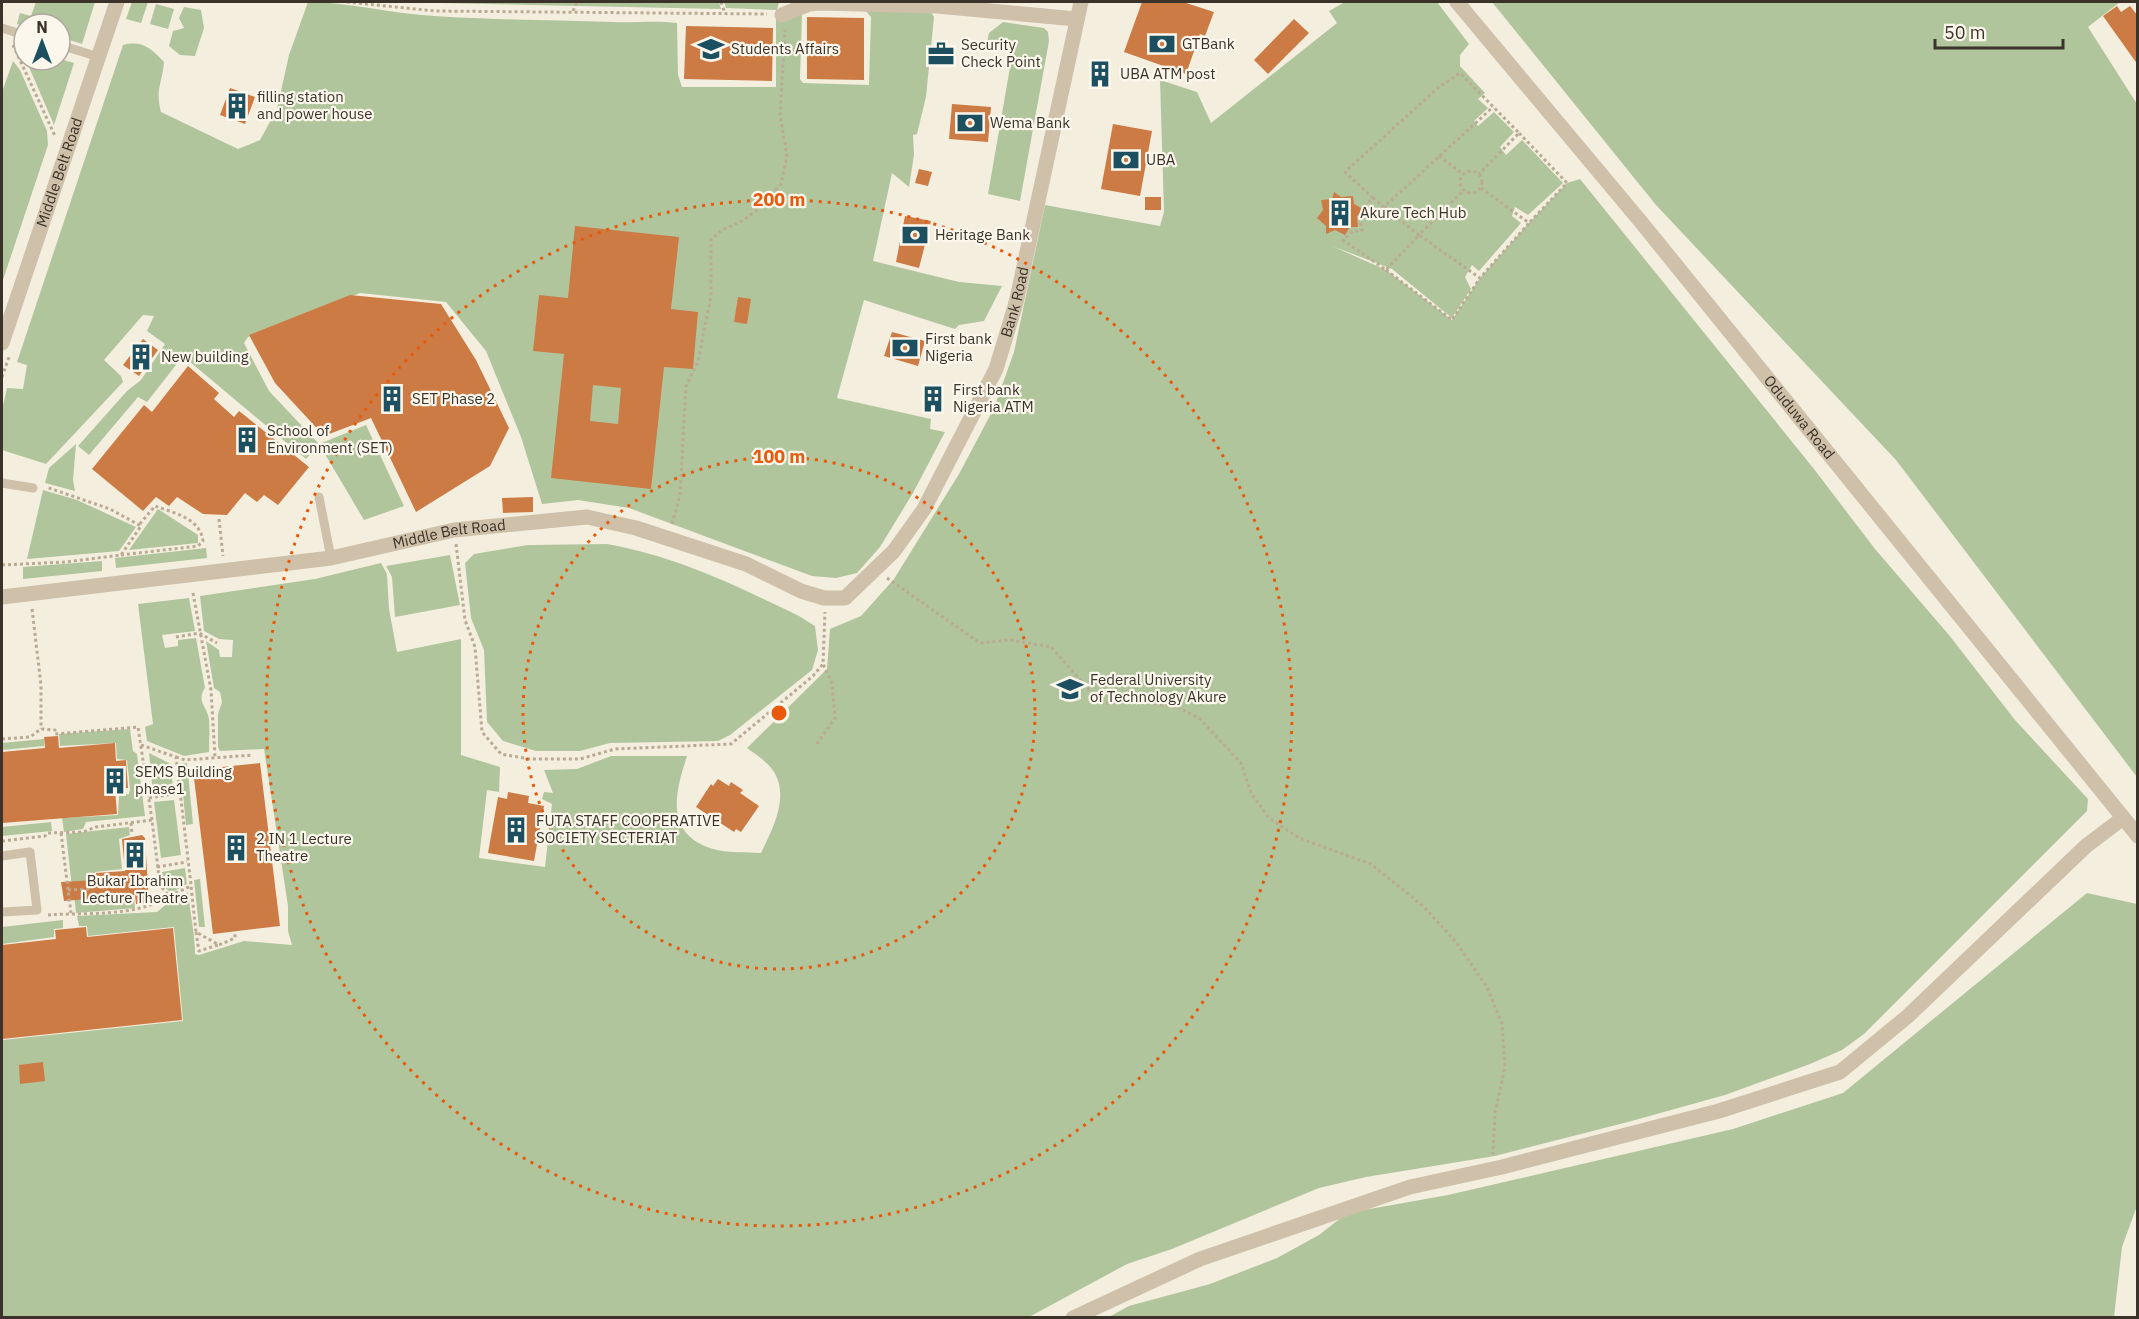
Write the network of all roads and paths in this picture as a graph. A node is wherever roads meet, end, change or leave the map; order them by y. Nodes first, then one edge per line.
1 (117, 2) edge
2 (347, 2) edge
3 (577, 2) edge
4 (721, 2) edge
5 (841, 2) edge
6 (1081, 2) edge
7 (1457, 2) edge
8 (937, 4) edge
9 (573, 11) junction
10 (725, 13) junction
11 (787, 14) junction
12 (1076, 19) junction
13 (3, 29) edge
14 (72, 49) edge
15 (99, 57) junction
16 (1493, 107) junction
17 (1519, 133) junction
18 (55, 135) dead end
19 (1439, 156) junction
20 (1463, 174) junction
21 (1479, 174) junction
22 (1481, 188) junction
23 (1463, 191) junction
24 (1373, 198) junction
25 (1384, 207) junction
26 (1529, 223) junction
27 (1419, 235) junction
28 (1386, 270) junction
29 (1480, 278) junction
30 (2, 343) edge
31 (2, 483) edge
32 (38, 487) joint
33 (319, 497) dead end
34 (139, 525) junction
35 (454, 530) junction
36 (667, 540) junction
37 (121, 555) junction
38 (331, 558) junction
39 (2, 565) edge
40 (875, 572) junction
41 (193, 593) dead end
42 (30, 594) junction
43 (2, 597) edge
44 (824, 598) junction
45 (199, 633) junction
46 (176, 637) dead end
47 (217, 643) dead end
48 (823, 664) junction
49 (41, 729) junction
50 (2, 739) edge
51 (817, 744) dead end
52 (141, 745) junction
53 (253, 755) dead end
54 (176, 757) junction
55 (215, 757) junction
56 (178, 793) junction
57 (149, 798) junction
58 (2123, 818) junction
59 (152, 820) junction
60 (131, 824) junction
61 (61, 833) junction
62 (132, 834) dead end
63 (2138, 836) edge
64 (2, 841) edge
65 (2, 856) edge
66 (187, 862) junction
67 (157, 867) junction
68 (191, 886) junction
69 (91, 889) dead end
70 (68, 890) junction
71 (169, 896) junction
72 (2, 912) edge
73 (71, 913) junction
74 (38, 916) dead end
75 (235, 931) dead end
76 (196, 932) junction
77 (219, 945) junction
78 (1500, 1168) junction
79 (1073, 1317) edge

1 - 15 street, Middle Belt Road
2 - 9 path
3 - 9 path
4 - 10 path
5 - 8 street
5 - 11 street
6 - 12 street, Bank Road
7 - 58 street, Oduduwa Road
8 - 12 street
9 - 10 path
10 - 11 path
11 - 36 path
12 - 40 street, Bank Road
13 - 18 path
14 - 15 lane
15 - 30 street, Middle Belt Road
16 - 17 path
16 - 19 path
16 - 24 path
17 - 21 path
17 - 26 path
19 - 20 path
19 - 25 path
20 - 21 path
20 - 23 path
21 - 22 path
22 - 23 path
22 - 26 path
23 - 27 path
24 - 25 path
24 - 28 path
25 - 27 path
26 - 29 path
27 - 28 path
27 - 29 path
28 - 29 path
31 - 32 lane
32 - 34 path
33 - 38 lane
34 - 37 path
34 - 37 path
35 - 36 street, Middle Belt Road
35 - 38 street, Middle Belt Road
35 - 48 path
36 - 44 street, Middle Belt Road
37 - 39 path
38 - 42 street, Middle Belt Road
40 - 44 street
40 - 78 path
41 - 45 path
42 - 43 street, Middle Belt Road
42 - 49 path
44 - 48 path
45 - 46 path
45 - 47 path
45 - 55 path
48 - 51 path
49 - 50 path
49 - 52 path
52 - 54 path
52 - 57 path
53 - 55 path
54 - 55 path
54 - 56 path
56 - 57 path
56 - 66 path
57 - 59 path
58 - 63 street, Oduduwa Road
58 - 78 street
59 - 60 path
59 - 67 path
60 - 61 path
60 - 62 path
61 - 64 path
61 - 70 path
65 - 72 lane
66 - 67 path
66 - 68 path
67 - 71 path
68 - 71 path
68 - 76 path
69 - 70 path
70 - 73 path
71 - 73 path
73 - 74 path
75 - 77 path
76 - 77 path
76 - 77 path
78 - 79 street

